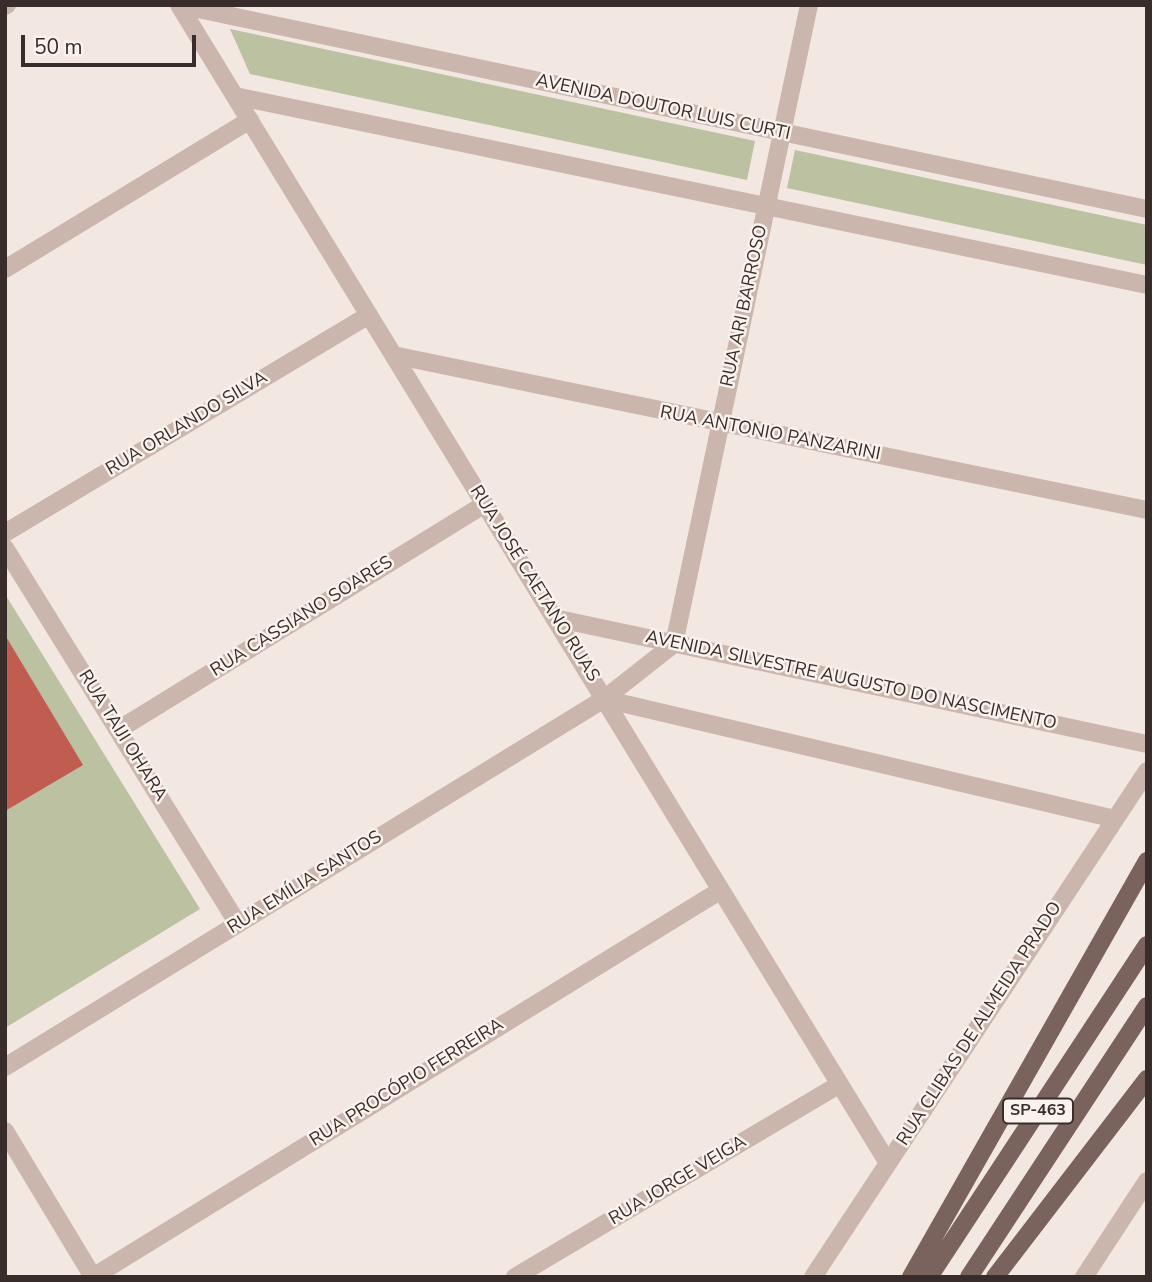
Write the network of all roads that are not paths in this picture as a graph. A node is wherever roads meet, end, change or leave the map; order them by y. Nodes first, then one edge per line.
1 (179, 5) edge
2 (809, 5) edge
3 (235, 96) junction
4 (250, 120) junction
5 (781, 133) junction
6 (766, 207) junction
7 (1147, 209) edge
8 (5, 269) edge
9 (1147, 285) edge
10 (369, 316) junction
11 (393, 355) junction
12 (721, 424) junction
13 (485, 504) junction
14 (1147, 510) edge
15 (5, 533) edge
16 (5, 548) edge
17 (554, 618) junction
18 (674, 644) junction
19 (604, 699) junction
20 (118, 730) junction
21 (1147, 744) edge
22 (1147, 771) edge
23 (1115, 819) junction
24 (1147, 860) edge
25 (721, 890) junction
26 (238, 924) junction
27 (1147, 945) edge
28 (1147, 1006) edge
29 (5, 1067) edge
30 (1147, 1079) edge
31 (840, 1084) junction
32 (5, 1130) edge
33 (888, 1163) junction
34 (1147, 1181) edge
35 (93, 1277) edge
36 (515, 1277) edge
37 (813, 1277) edge
38 (911, 1277) edge
39 (929, 1277) edge
40 (969, 1277) edge
41 (996, 1277) edge
42 (1083, 1277) edge

1 - 3 street, RUA JOSÉ CAETANO RUAS
1 - 5 street, AVENIDA DOUTOR LUIS CURTI
2 - 5 street, RUA ARI BARROSO
3 - 4 street, RUA JOSÉ CAETANO RUAS
3 - 6 street
4 - 8 street
4 - 10 street, RUA JOSÉ CAETANO RUAS
5 - 6 street, RUA ARI BARROSO
5 - 7 street, AVENIDA DOUTOR LUIS CURTI
6 - 9 street
6 - 12 street, RUA ARI BARROSO
10 - 11 street, RUA JOSÉ CAETANO RUAS
10 - 15 street, RUA ORLANDO SILVA
11 - 12 street, RUA ANTONIO PANZARINI
11 - 13 street, RUA JOSÉ CAETANO RUAS
12 - 14 street, RUA ANTONIO PANZARINI
12 - 18 street, RUA ARI BARROSO
13 - 17 street, RUA JOSÉ CAETANO RUAS
13 - 20 street, RUA CASSIANO SOARES
16 - 20 street, RUA TAIJI OHARA
17 - 18 street, AVENIDA SILVESTRE AUGUSTO DO NASCIMENTO
17 - 19 street, RUA JOSÉ CAETANO RUAS
18 - 19 street
18 - 21 street, AVENIDA SILVESTRE AUGUSTO DO NASCIMENTO
19 - 23 street
19 - 25 street, RUA JOSÉ CAETANO RUAS
19 - 26 street, RUA EMÍLIA SANTOS
20 - 26 street, RUA TAIJI OHARA
22 - 23 street, RUA CLIBAS DE ALMEIDA PRADO
23 - 33 street, RUA CLIBAS DE ALMEIDA PRADO
24 - 38 main road
25 - 31 street, RUA JOSÉ CAETANO RUAS
25 - 35 street, RUA PROCÓPIO FERREIRA
26 - 29 street, RUA EMÍLIA SANTOS
27 - 39 main road, SP-463
28 - 40 main road, SP-463
30 - 41 main road
31 - 33 street, RUA JOSÉ CAETANO RUAS
31 - 36 street, RUA JORGE VEIGA
32 - 35 street
33 - 37 street, RUA CLIBAS DE ALMEIDA PRADO
34 - 42 street

